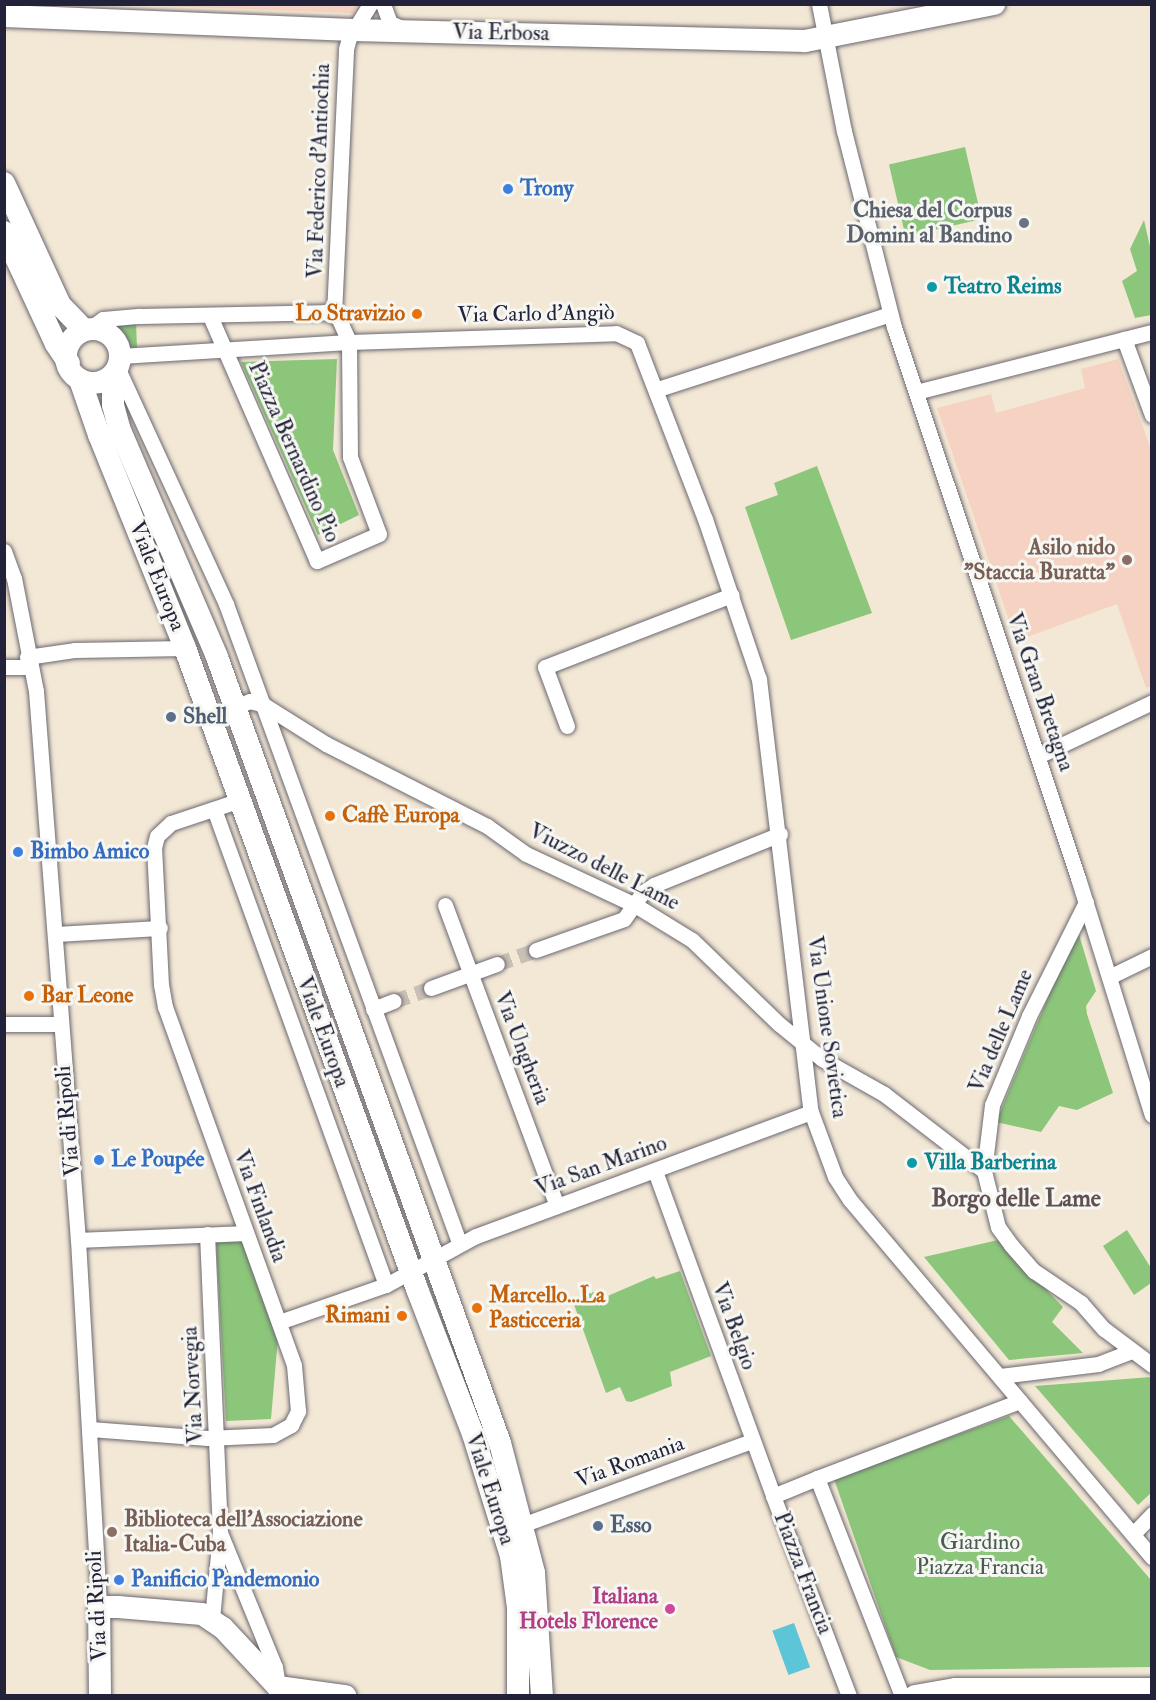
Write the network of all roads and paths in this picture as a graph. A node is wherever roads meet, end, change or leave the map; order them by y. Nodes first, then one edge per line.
1 (370, 4) edge
2 (383, 4) edge
3 (819, 4) edge
4 (994, 4) edge
5 (4, 16) edge
6 (353, 30) junction
7 (420, 32) junction
8 (825, 39) junction
9 (4, 183) edge
10 (4, 232) edge
11 (890, 314) junction
12 (210, 315) junction
13 (334, 315) junction
14 (87, 329) junction
15 (1152, 332) edge
16 (1124, 339) junction
17 (349, 342) junction
18 (225, 351) junction
19 (117, 367) junction
20 (74, 371) junction
21 (658, 389) junction
22 (916, 392) junction
23 (1152, 415) edge
24 (4, 551) edge
25 (732, 595) junction
26 (185, 648) junction
27 (28, 662) junction
28 (4, 667) edge
29 (1152, 702) edge
30 (264, 705) junction
31 (235, 707) junction
32 (567, 726) dead end
33 (1038, 756) junction
34 (240, 800) junction
35 (214, 809) junction
36 (780, 834) junction
37 (1086, 902) junction
38 (445, 905) dead end
39 (635, 905) junction
40 (160, 928) junction
41 (55, 934) junction
42 (536, 950) tunnel mouth
43 (1152, 956) edge
44 (497, 964) tunnel mouth
45 (470, 974) junction
46 (1109, 977) junction
47 (431, 987) tunnel mouth
48 (394, 1001) tunnel mouth
49 (373, 1009) junction
50 (4, 1023) edge
51 (61, 1024) junction
52 (805, 1044) junction
53 (811, 1112) junction
54 (1152, 1115) edge
55 (654, 1171) junction
56 (984, 1171) junction
57 (557, 1206) junction
58 (246, 1233) junction
59 (207, 1234) junction
60 (78, 1240) junction
61 (459, 1242) junction
62 (433, 1257) junction
63 (411, 1272) junction
64 (386, 1285) junction
65 (279, 1322) junction
66 (1131, 1352) junction
67 (1152, 1365) edge
68 (1000, 1376) junction
69 (1020, 1401) junction
70 (90, 1429) junction
71 (218, 1438) junction
72 (752, 1441) junction
73 (817, 1478) junction
74 (773, 1496) junction
75 (1152, 1514) edge
76 (522, 1525) junction
77 (220, 1533) junction
78 (1133, 1534) junction
79 (1152, 1557) edge
80 (99, 1607) junction
81 (212, 1619) junction
82 (278, 1687) junction
83 (1152, 1689) edge
84 (100, 1695) edge
85 (345, 1695) edge
86 (518, 1695) edge
87 (542, 1695) edge
88 (849, 1695) edge
89 (902, 1695) edge
90 (915, 1695) edge

1 - 6 street, Via Federico d'Antiochia
2 - 7 street
3 - 8 street, Via Gran Bretagna
4 - 8 main road, Via Erbosa
5 - 6 main road, Via Erbosa
6 - 7 main road, Via Erbosa
6 - 13 street, Via Federico d'Antiochia
7 - 8 main road, Via Erbosa
8 - 11 street, Via Gran Bretagna
9 - 14 main road
10 - 20 main road, Viale Europa
11 - 21 street
11 - 22 street, Via Gran Bretagna
12 - 13 street
12 - 14 street
12 - 18 street
13 - 17 street
14 - 19 main road
14 - 20 main road
15 - 16 street
16 - 22 street
16 - 23 street
17 - 18 street, Via Carlo d'Angiò
17 - 18 street, Piazza Bernardino Pio
17 - 21 street, Via Carlo d'Angiò
18 - 19 street, Via Carlo d'Angiò
19 - 20 main road
19 - 30 street
19 - 31 main road, Viale Europa
20 - 26 main road, Viale Europa
21 - 25 street, Via Unione Sovietica
22 - 33 street, Via Gran Bretagna
24 - 27 street, Via di Ripoli
25 - 32 street
25 - 36 street, Via Unione Sovietica
26 - 27 street
26 - 34 main road, Viale Europa
27 - 28 street
27 - 41 street, Via di Ripoli
29 - 33 street
30 - 31 street
30 - 39 street, Viuzzo delle Lame
30 - 49 street
31 - 62 main road, Viale Europa
33 - 37 street, Via Gran Bretagna
34 - 35 street, Via Finlandia
34 - 63 main road, Viale Europa
35 - 40 street, Via Finlandia
35 - 64 street, Viale Europa
36 - 39 street
36 - 52 street, Via Unione Sovietica
37 - 46 street, Via Gran Bretagna
37 - 56 street, Via delle Lame
38 - 45 street, Via Ungheria
39 - 42 street
39 - 52 street, Viuzzo delle Lame
40 - 41 street
40 - 58 street, Via Finlandia
41 - 51 street, Via di Ripoli
43 - 46 street
44 - 45 street
45 - 47 street
45 - 57 street, Via Ungheria
46 - 54 street, Via Gran Bretagna
48 - 49 street
49 - 61 street
50 - 51 street
51 - 60 street, Via di Ripoli
52 - 53 street, Via Unione Sovietica
52 - 56 street, Viuzzo delle Lame
53 - 55 street, Via San Marino
53 - 68 street, Via Unione Sovietica
55 - 57 street, Via San Marino
55 - 72 street, Via Belgio
56 - 66 street, Via delle Lame
57 - 61 street, Via San Marino
58 - 59 street
58 - 65 street, Via Finlandia
59 - 60 street
59 - 71 street, Via Norvegia
60 - 70 street, Via di Ripoli
61 - 62 street, Via San Marino
62 - 63 street, Via San Marino
62 - 76 main road, Viale Europa
63 - 64 street, Via San Marino
63 - 86 main road, Viale Europa
64 - 65 street, Via San Marino
65 - 71 street, Via Finlandia
66 - 67 street, Via delle Lame
66 - 68 street
68 - 69 street, Via Unione Sovietica
69 - 73 street, Piazza Francia
69 - 78 street, Via Unione Sovietica
70 - 71 street, Via Finlandia
70 - 80 street, Via di Ripoli
71 - 77 street, Via Norvegia
72 - 74 street, Via Belgio
72 - 76 street, Via Romania
73 - 74 street, Piazza Francia
73 - 89 street
74 - 88 street, Piazza Francia
75 - 78 street
76 - 87 main road, Viale Europa
77 - 81 street, Via Norvegia
77 - 82 street, Via Norvegia
78 - 79 street, Via Unione Sovietica
80 - 81 main road
80 - 84 main road, Via di Ripoli
81 - 82 main road
82 - 85 main road
83 - 90 main road

